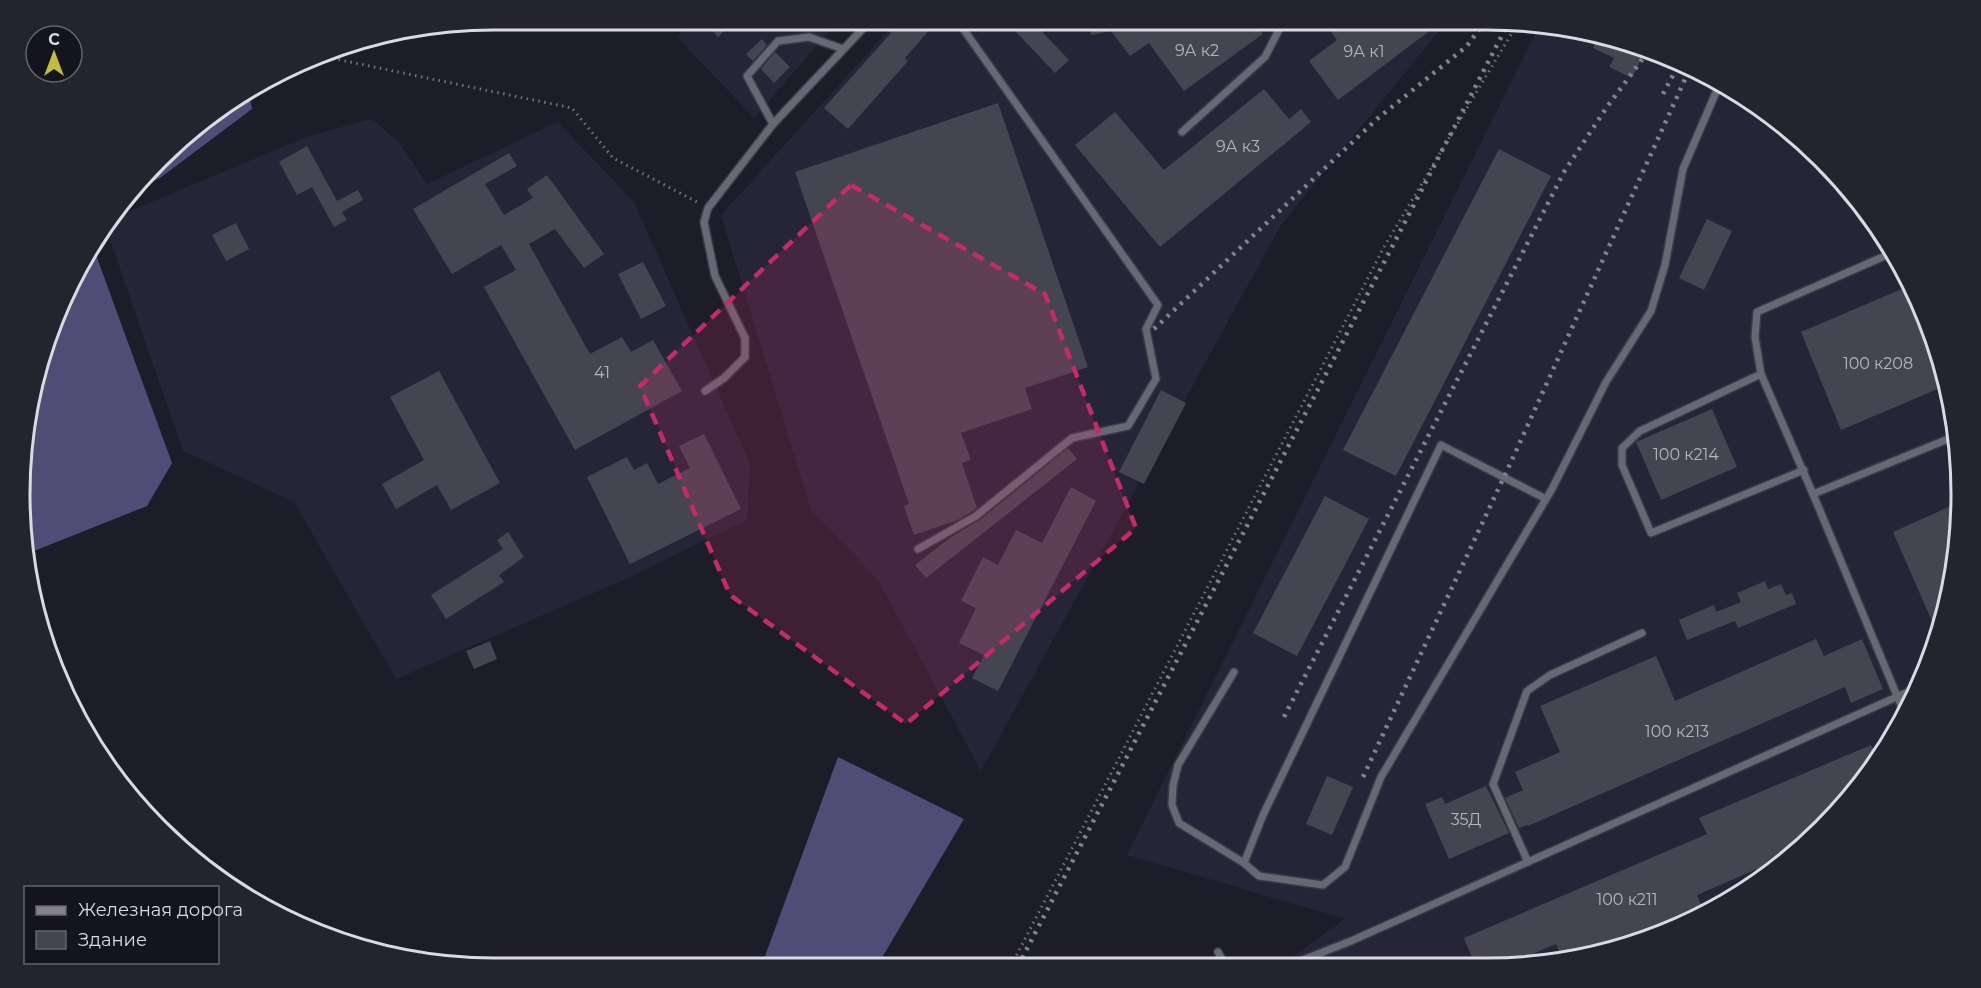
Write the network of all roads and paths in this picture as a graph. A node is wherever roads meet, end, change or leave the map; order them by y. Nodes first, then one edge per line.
1 (861, 30) edge
2 (964, 30) edge
3 (1279, 30) edge
4 (1513, 31) edge
5 (843, 49) junction
6 (334, 59) edge
7 (1717, 91) edge
8 (773, 124) junction
9 (1182, 132) dead end
10 (708, 208) junction
11 (1885, 256) edge
12 (1761, 374) junction
13 (705, 391) dead end
14 (1948, 439) edge
15 (1804, 470) junction
16 (1813, 494) junction
17 (1546, 499) junction
18 (918, 549) dead end
19 (1642, 633) dead end
20 (1234, 672) dead end
21 (1906, 692) edge
22 (1897, 696) junction
23 (1900, 704) edge
24 (1528, 862) junction
25 (1244, 863) junction
26 (1218, 952) dead end
27 (1015, 958) edge
28 (1221, 958) edge
29 (1308, 958) edge

1 - 5 lane
2 - 18 lane
3 - 9 lane
4 - 27 path
5 - 8 lane
5 - 8 lane
6 - 10 path
7 - 17 lane
8 - 10 lane
10 - 13 lane
11 - 12 lane
12 - 15 lane
12 - 15 lane
14 - 16 lane
15 - 16 lane
16 - 22 lane
17 - 25 lane
17 - 25 lane
19 - 24 lane
20 - 25 lane
21 - 22 lane
22 - 23 lane
22 - 24 lane
24 - 29 lane
26 - 28 lane

